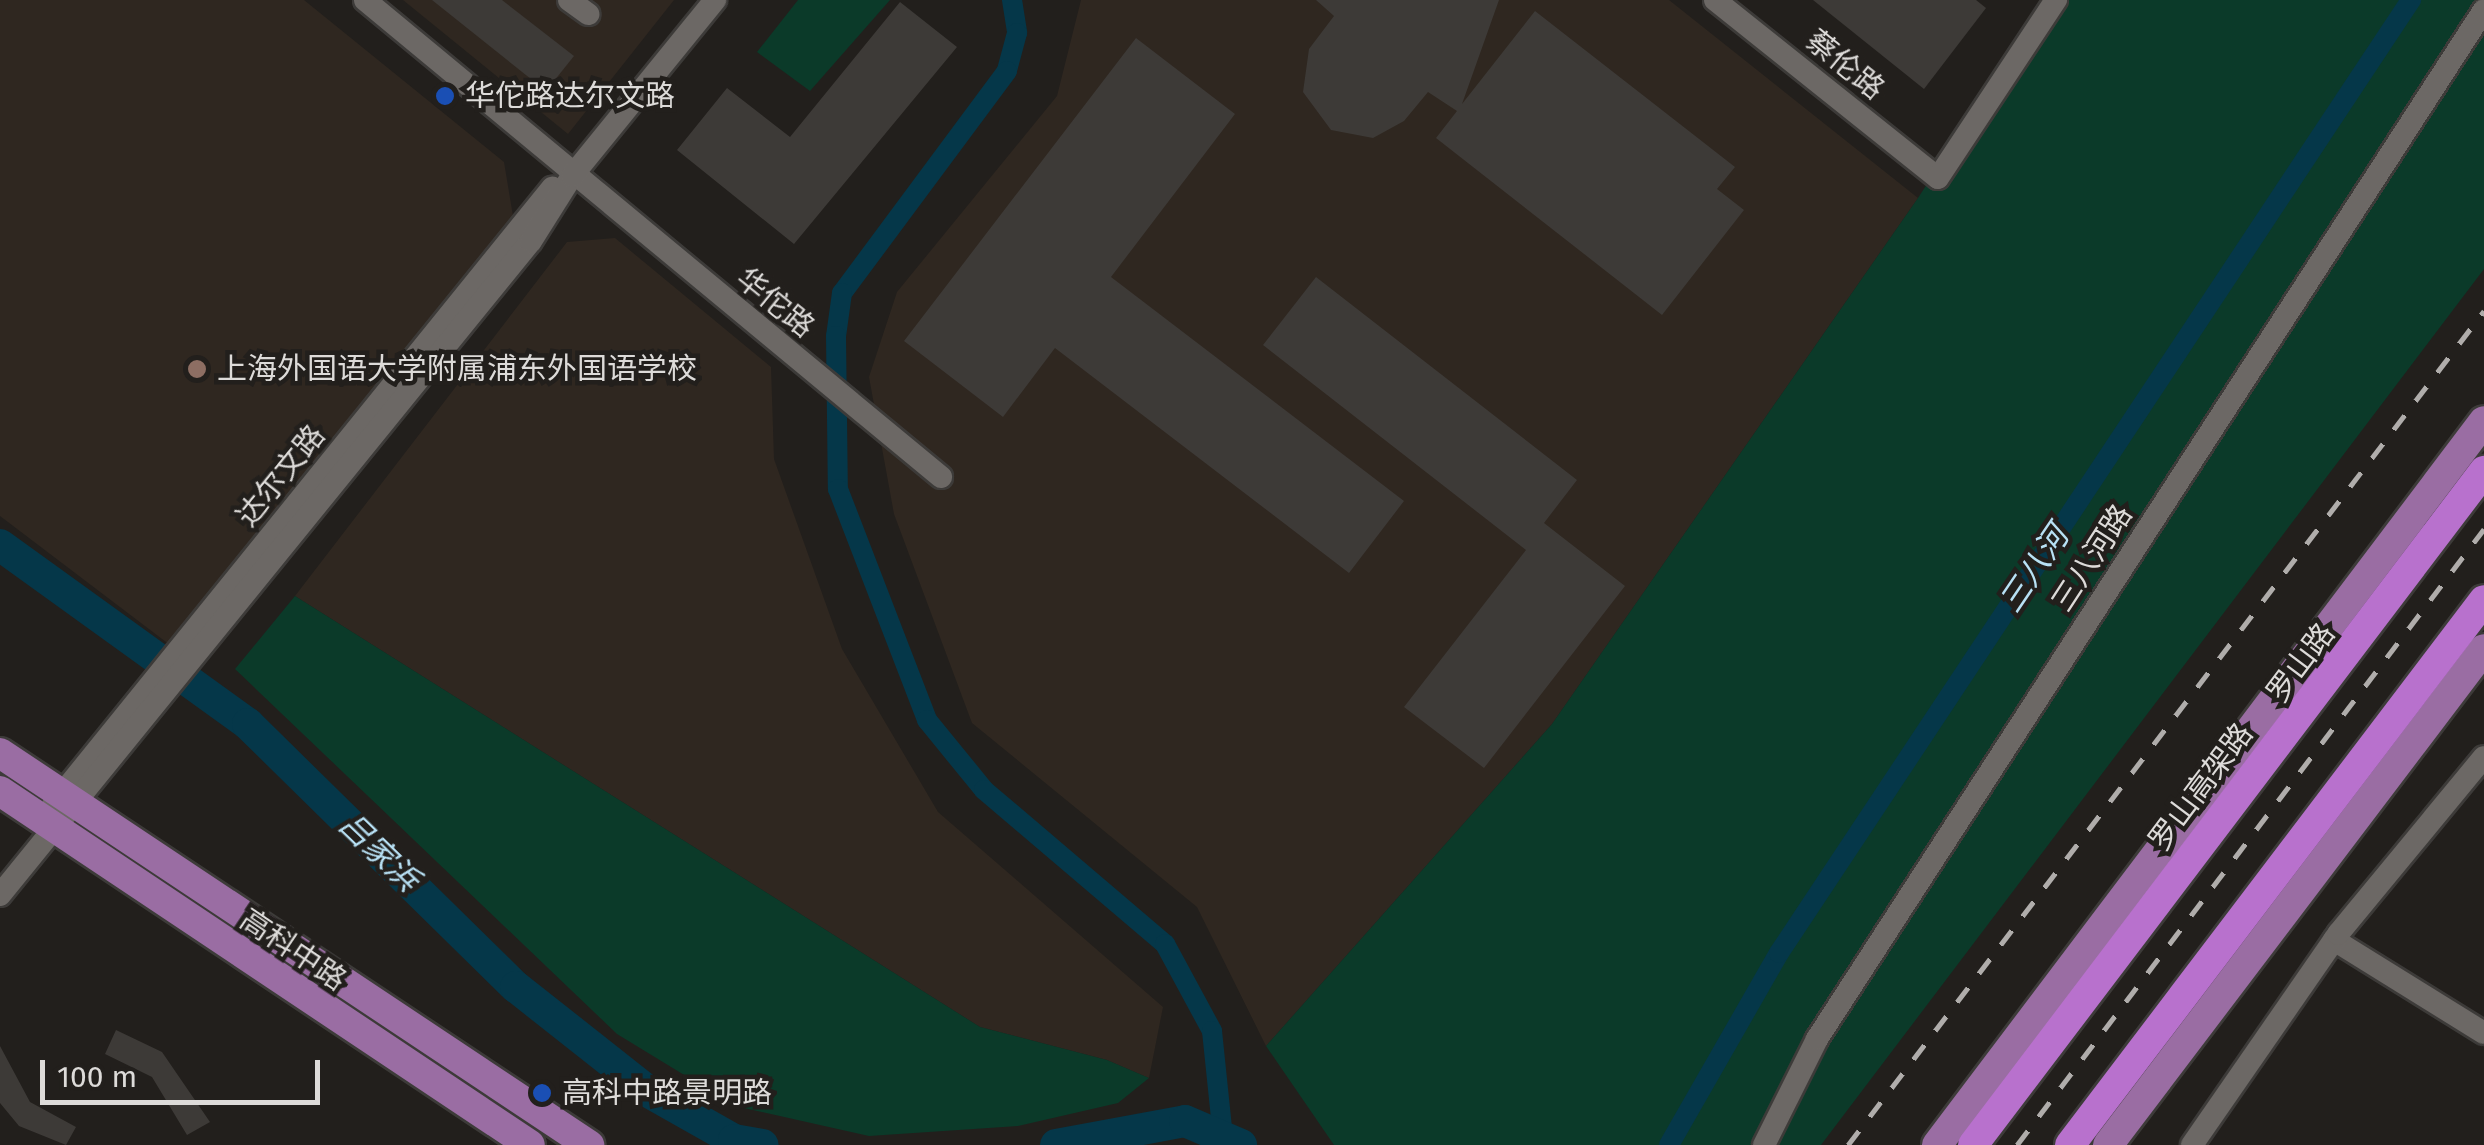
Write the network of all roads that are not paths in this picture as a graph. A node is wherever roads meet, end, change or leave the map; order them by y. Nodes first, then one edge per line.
1 (346, 0) edge
2 (365, 0) edge
3 (715, 0) edge
4 (1715, 0) edge
5 (2056, 0) edge
6 (2484, 10) edge
7 (572, 176) junction
8 (2484, 421) edge
9 (2484, 471) edge
10 (940, 477) dead end
11 (2484, 600) edge
12 (2484, 649) edge
13 (0, 752) edge
14 (2484, 757) edge
15 (0, 791) edge
16 (68, 799) junction
17 (47, 823) junction
18 (0, 871) edge
19 (0, 895) edge
20 (2334, 940) junction
21 (2484, 1033) edge
22 (511, 1140) edge
23 (589, 1145) edge
24 (1764, 1145) edge
25 (1937, 1145) edge
26 (1973, 1145) edge
27 (2070, 1145) edge
28 (2108, 1145) edge
29 (2192, 1145) edge

1 - 7 street, 华佗路
2 - 7 street, 华佗路
3 - 7 street, 达尔文路
4 - 5 street, 蔡伦路
6 - 24 street, 三八河路
7 - 10 street, 华佗路
7 - 16 street, 达尔文路
8 - 25 main road, 罗山路
9 - 26 highway, 罗山高架路
11 - 27 highway
12 - 28 main road
13 - 16 main road, 高科中路
14 - 20 street
15 - 17 main road, 高科中路
16 - 17 street, 达尔文路
16 - 23 main road, 高科中路
17 - 18 street
17 - 19 street
17 - 22 main road, 高科中路
20 - 21 street
20 - 29 street

